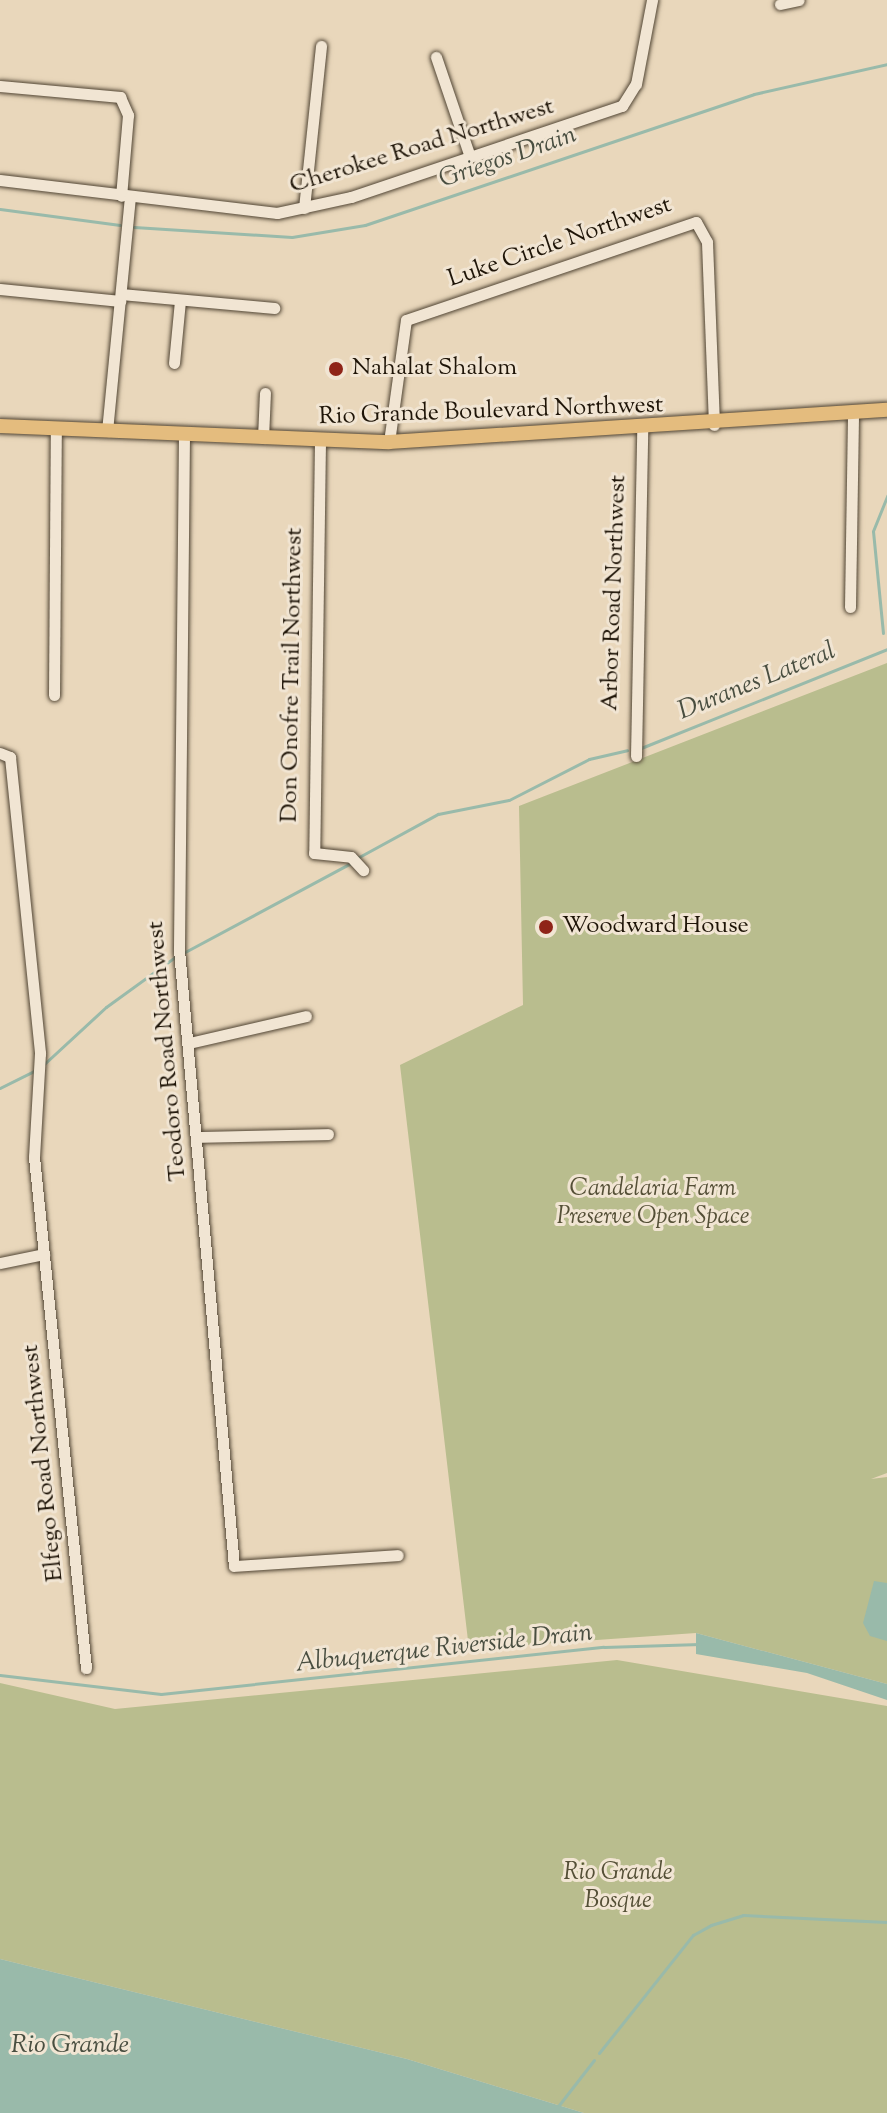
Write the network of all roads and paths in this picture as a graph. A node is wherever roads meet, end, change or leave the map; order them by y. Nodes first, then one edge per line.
1 (652, 0) edge
2 (799, 0) edge
3 (780, 4) dead end
4 (321, 46) dead end
5 (436, 57) dead end
6 (0, 86) edge
7 (469, 154) junction
8 (0, 180) edge
9 (126, 197) junction
10 (304, 208) junction
11 (0, 289) edge
12 (120, 298) junction
13 (180, 301) junction
14 (274, 308) dead end
15 (174, 363) dead end
16 (265, 393) dead end
17 (887, 410) edge
18 (853, 415) junction
19 (714, 425) junction
20 (0, 426) edge
21 (56, 428) junction
22 (642, 430) junction
23 (107, 431) junction
24 (184, 435) junction
25 (263, 438) junction
26 (320, 441) junction
27 (389, 442) junction
28 (850, 607) dead end
29 (54, 695) dead end
30 (0, 753) edge
31 (636, 756) dead end
32 (358, 863) dead end
33 (306, 1016) dead end
34 (189, 1043) junction
35 (328, 1134) dead end
36 (196, 1137) junction
37 (44, 1254) junction
38 (0, 1263) edge
39 (398, 1555) dead end
40 (86, 1668) dead end

1 - 7 street, Cherokee Road Northwest
2 - 3 street
4 - 10 street
5 - 7 street
6 - 9 street
7 - 10 street, Cherokee Road Northwest
8 - 9 street, Cherokee Road Northwest
9 - 10 street, Cherokee Road Northwest
9 - 12 street
11 - 12 street
12 - 13 street
12 - 23 street
13 - 14 street
13 - 15 street
16 - 25 street
17 - 18 main road, Rio Grande Boulevard Northwest
18 - 19 main road, Rio Grande Boulevard Northwest
18 - 28 street
19 - 22 main road, Rio Grande Boulevard Northwest
19 - 27 street, Luke Circle Northwest
20 - 21 main road, Rio Grande Boulevard Northwest
21 - 23 main road, Rio Grande Boulevard Northwest
21 - 29 street
22 - 27 main road, Rio Grande Boulevard Northwest
22 - 31 street, Arbor Road Northwest
23 - 24 main road, Rio Grande Boulevard Northwest
24 - 25 main road, Rio Grande Boulevard Northwest
24 - 34 street, Teodoro Road Northwest
25 - 26 main road, Rio Grande Boulevard Northwest
26 - 27 main road, Rio Grande Boulevard Northwest
26 - 32 street, Don Onofre Trail Northwest
30 - 37 street, Elfego Road Northwest
33 - 34 street
34 - 36 street, Teodoro Road Northwest
35 - 36 street
36 - 39 street, Teodoro Road Northwest
37 - 38 street
37 - 40 street, Elfego Road Northwest

